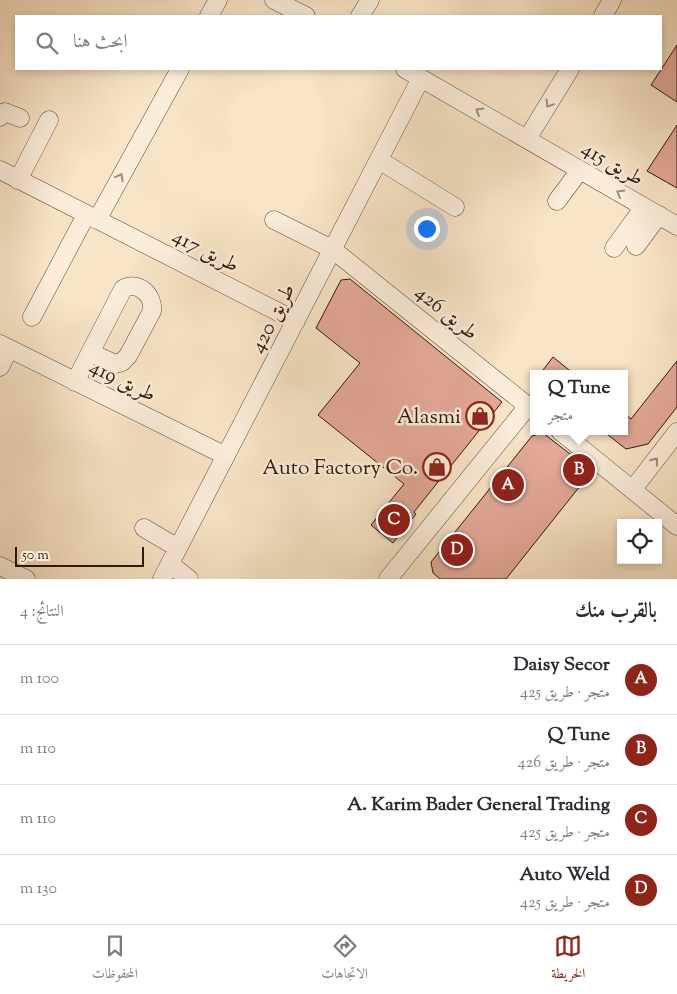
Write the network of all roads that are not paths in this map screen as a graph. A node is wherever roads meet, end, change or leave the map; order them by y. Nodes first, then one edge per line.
1 (218, 0) edge
2 (274, 0) edge
3 (370, 0) edge
4 (612, 0) edge
5 (210, 15) edge
6 (304, 15) edge
7 (361, 15) edge
8 (603, 15) edge
9 (179, 70) edge
10 (407, 70) edge
11 (569, 70) edge
12 (421, 78) junction
13 (0, 117) edge
14 (20, 118) dead end
15 (49, 120) dead end
16 (527, 139) junction
17 (379, 160) junction
18 (0, 170) edge
19 (580, 170) junction
20 (18, 180) junction
21 (557, 201) dead end
22 (455, 207) dead end
23 (651, 211) junction
24 (92, 217) junction
25 (274, 220) dead end
26 (677, 226) edge
27 (636, 246) dead end
28 (614, 248) dead end
29 (332, 249) junction
30 (32, 317) dead end
31 (296, 321) junction
32 (4, 346) edge
33 (91, 353) dead end
34 (0, 367) edge
35 (75, 382) junction
36 (530, 407) edge
37 (530, 409) edge
38 (677, 432) edge
39 (565, 435) edge
40 (226, 456) junction
41 (633, 489) junction
42 (677, 526) edge
43 (144, 528) dead end
44 (178, 548) junction
45 (0, 566) edge
46 (166, 572) edge
47 (392, 578) edge
48 (26, 579) edge
49 (189, 579) edge

1 - 5 street
2 - 6 street
3 - 7 street
4 - 8 street
24 -> 9 street
10 - 12 street, طريق 415
11 -> 16 street
16 -> 12 street, طريق 415
12 - 17 street, طريق 420
13 - 14 street
15 - 20 street
16 - 19 street, طريق 415
17 - 22 street
17 - 29 street, طريق 420
18 - 20 street, طريق 417
19 - 21 street
23 -> 19 street, طريق 415
20 - 24 street, طريق 417
23 - 26 street, طريق 415
23 - 27 street
23 - 28 street
24 - 30 street
24 - 31 street, طريق 417
25 - 29 street, طريق 426
29 - 31 street, طريق 420
29 - 36 street, طريق 426
31 - 40 street, طريق 420
32 - 34 street
32 - 35 street, طريق 419
33 - 35 street
35 - 40 street, طريق 419
37 - 47 street
41 -> 38 street
39 - 41 street
40 - 44 street, طريق 420
41 - 42 street
43 - 44 street
44 - 46 street, طريق 420
45 - 48 street
46 - 49 street

